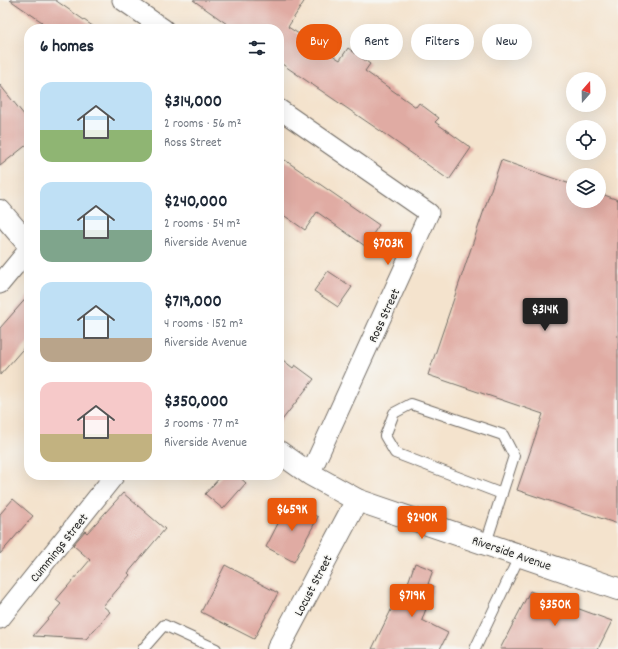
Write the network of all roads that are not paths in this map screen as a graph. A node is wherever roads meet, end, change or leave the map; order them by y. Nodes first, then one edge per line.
1 (122, 0) edge
2 (157, 24) edge
3 (284, 112) edge
4 (0, 211) edge
5 (24, 239) edge
6 (24, 255) edge
7 (0, 284) edge
8 (284, 456) edge
9 (310, 474) junction
10 (111, 480) edge
11 (502, 494) junction
12 (357, 500) junction
13 (486, 543) junction
14 (520, 555) junction
15 (618, 589) edge
16 (0, 619) edge
17 (143, 649) edge
18 (216, 649) edge
19 (278, 649) edge
20 (475, 649) edge

1 - 2 street
3 - 9 street, Ross Street
4 - 5 main road
6 - 7 street
8 - 9 main road, Riverside Avenue
9 - 12 main road, Riverside Avenue
10 - 16 street, Cummings Street
11 - 11 lane
11 - 13 lane
12 - 13 main road, Riverside Avenue
12 - 19 main road, Locust Street
13 - 14 main road, Riverside Avenue
14 - 15 main road, Riverside Avenue
14 - 20 lane
17 - 18 lane

